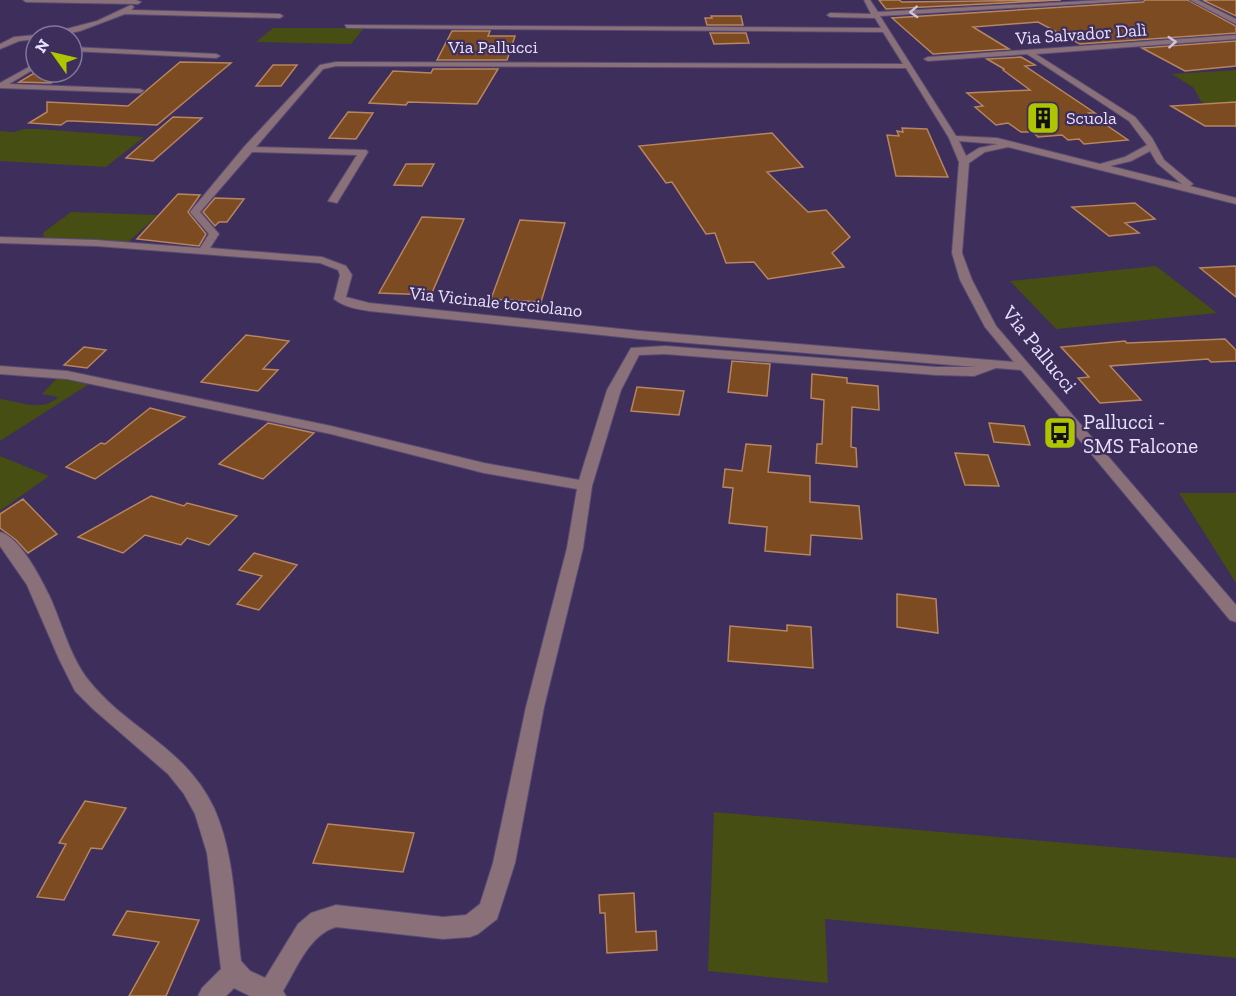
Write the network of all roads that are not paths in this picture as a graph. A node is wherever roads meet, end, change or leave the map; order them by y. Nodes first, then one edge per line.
1 (26, 0) edge
2 (867, 0) edge
3 (1140, 0) edge
4 (1192, 0) edge
5 (140, 1) edge
6 (124, 12) junction
7 (875, 14) junction
8 (830, 15) dead end
9 (280, 16) dead end
10 (1236, 22) edge
11 (347, 26) dead end
12 (84, 27) edge
13 (885, 30) junction
14 (24, 38) edge
15 (1236, 38) edge
16 (1, 44) edge
17 (24, 46) edge
18 (84, 50) edge
19 (1030, 53) junction
20 (216, 56) dead end
21 (928, 59) dead end
22 (908, 66) junction
23 (24, 72) edge
24 (0, 86) edge
25 (140, 91) dead end
26 (942, 119) junction
27 (956, 125) dead end
28 (966, 129) dead end
29 (954, 138) junction
30 (996, 144) junction
31 (1151, 147) junction
32 (247, 149) junction
33 (964, 162) junction
34 (1151, 165) junction
35 (1101, 166) junction
36 (1125, 172) junction
37 (1201, 192) junction
38 (333, 201) dead end
39 (1236, 201) edge
40 (0, 240) edge
41 (202, 252) junction
42 (638, 343) junction
43 (1026, 367) junction
44 (0, 370) edge
45 (585, 486) junction
46 (0, 537) edge
47 (1236, 616) edge
48 (234, 972) junction
49 (272, 993) edge
50 (210, 996) edge

1 - 5 street
2 - 7 street, Via Pallucci
3 -> 7 street
4 - 10 street
5 - 6 street
6 - 9 street
6 - 12 street
7 - 8 street
7 - 13 street, Via Pallucci
11 - 13 street
13 - 22 street, Via Pallucci
14 - 16 street
19 -> 15 street, Via Salvador Dalì
16 - 17 street
18 - 20 street
19 - 21 street, Via Salvador Dalì
19 - 31 street
22 - 26 street, Via Pallucci
22 - 32 street, Via Pallucci
23 - 24 street
24 - 25 street
26 - 27 street
26 - 29 street, Via Pallucci
28 - 30 street
29 - 30 street
29 - 33 street, Via Pallucci
30 - 33 street
30 - 35 street
31 - 34 street
31 - 35 street
32 - 38 street
32 - 41 street, Via Pallucci
33 - 43 street, Via Pallucci
34 - 36 street
34 - 37 street
35 - 36 street
36 - 37 street
37 - 39 street
40 - 41 street, Via Vicinale torciolano
41 - 42 street, Via Vicinale torciolano
42 - 43 street
42 - 45 street
43 - 47 street, Via Pallucci
44 - 45 street
45 - 49 street
46 - 48 street
48 - 49 street
48 - 50 street

